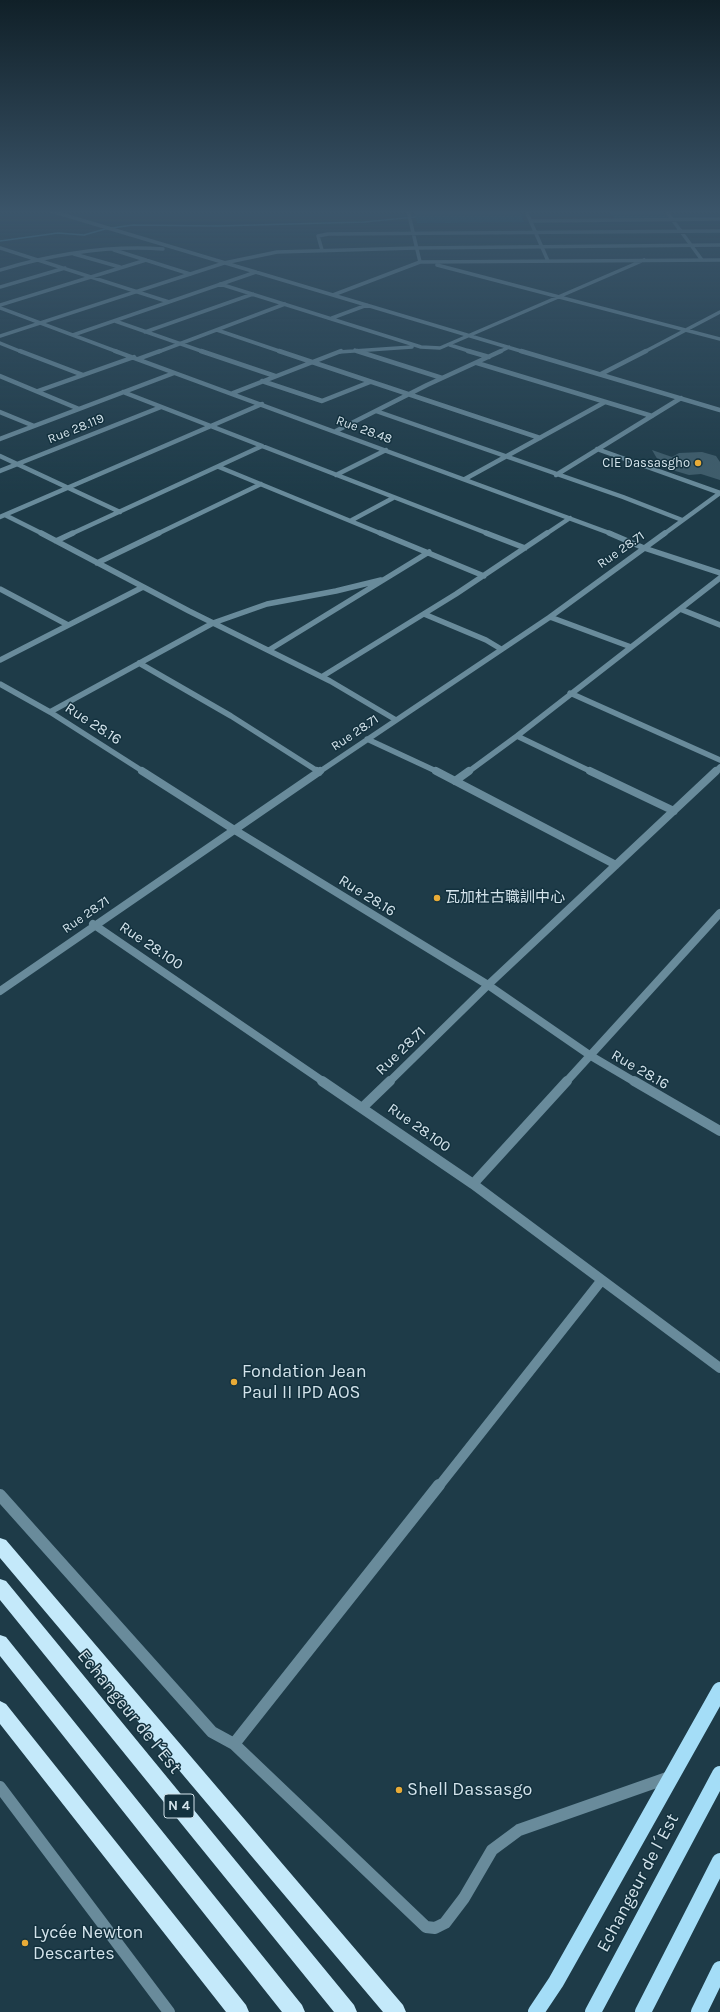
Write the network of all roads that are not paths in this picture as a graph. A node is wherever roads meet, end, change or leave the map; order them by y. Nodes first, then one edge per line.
1 (95, 305) edge
2 (161, 305) edge
3 (222, 305) edge
4 (283, 305) edge
5 (288, 305) edge
6 (367, 305) joint
7 (537, 305) edge
8 (590, 305) edge
9 (0, 308) edge
10 (720, 312) edge
11 (332, 318) junction
12 (115, 321) junction
13 (40, 323) junction
14 (217, 330) junction
15 (685, 330) junction
16 (145, 332) junction
17 (73, 335) junction
18 (469, 335) junction
19 (0, 336) edge
20 (720, 339) edge
21 (0, 343) edge
22 (179, 343) junction
23 (450, 345) junction
24 (421, 347) junction
25 (509, 347) junction
26 (350, 349) junction
27 (489, 357) junction
28 (136, 358) junction
29 (313, 362) junction
30 (477, 363) junction
31 (174, 373) junction
32 (601, 374) junction
33 (83, 375) junction
34 (0, 376) edge
35 (275, 376) junction
36 (442, 378) junction
37 (262, 382) junction
38 (370, 382) junction
39 (38, 391) junction
40 (123, 392) junction
41 (233, 393) junction
42 (411, 394) junction
43 (681, 398) junction
44 (605, 402) junction
45 (262, 404) junction
46 (161, 407) junction
47 (79, 409) junction
48 (720, 410) edge
49 (376, 411) junction
50 (0, 412) edge
51 (652, 416) junction
52 (34, 426) junction
53 (211, 426) junction
54 (336, 431) junction
55 (540, 438) junction
56 (0, 439) edge
57 (262, 446) junction
58 (386, 450) junction
59 (597, 450) junction
60 (0, 456) edge
61 (505, 457) junction
62 (17, 464) junction
63 (219, 466) junction
64 (0, 471) edge
65 (336, 475) junction
66 (556, 475) junction
67 (466, 479) junction
68 (261, 484) junction
69 (69, 487) junction
70 (720, 493) edge
71 (393, 498) junction
72 (120, 512) junction
73 (3, 516) edge
74 (570, 518) junction
75 (352, 520) junction
76 (682, 520) junction
77 (56, 540) junction
78 (525, 548) junction
79 (644, 548) junction
80 (428, 552) junction
81 (97, 563) junction
82 (720, 573) edge
83 (484, 576) junction
84 (720, 578) edge
85 (381, 580) junction
86 (143, 587) junction
87 (0, 589) edge
88 (680, 609) junction
89 (424, 614) junction
90 (550, 617) junction
91 (213, 623) junction
92 (68, 625) junction
93 (720, 625) edge
94 (631, 647) junction
95 (500, 649) junction
96 (269, 650) junction
97 (0, 660) edge
98 (139, 663) junction
99 (323, 676) junction
100 (0, 684) edge
101 (570, 693) junction
102 (50, 712) junction
103 (396, 720) junction
104 (517, 736) junction
105 (367, 739) junction
106 (720, 760) edge
107 (720, 767) edge
108 (320, 772) junction
109 (455, 781) junction
110 (674, 811) junction
111 (233, 829) junction
112 (616, 865) junction
113 (720, 913) edge
114 (93, 924) junction
115 (488, 985) junction
116 (0, 990) edge
117 (591, 1056) junction
118 (363, 1107) junction
119 (720, 1131) edge
120 (474, 1184) junction
121 (601, 1281) junction
122 (720, 1368) edge
123 (0, 1495) edge
124 (0, 1546) edge
125 (5, 1594) edge
126 (0, 1643) edge
127 (720, 1690) edge
128 (0, 1710) edge
129 (234, 1744) junction
130 (720, 1774) edge
131 (672, 1776) junction
132 (0, 1787) edge
133 (720, 1861) edge
134 (720, 1969) edge
135 (169, 2012) edge
136 (239, 2012) edge
137 (295, 2012) edge
138 (347, 2012) edge
139 (396, 2012) edge
140 (536, 2012) edge
141 (593, 2012) edge
142 (643, 2012) edge
143 (700, 2012) edge

1 - 13 street
2 - 12 street
3 - 16 street
4 - 14 street
5 - 11 street
6 - 11 street
6 - 18 street
7 - 18 street
8 - 15 street
9 - 13 street, Rue 28.48
10 - 15 street
11 - 24 street
12 - 16 street
12 - 17 street
13 - 17 street, Rue 28.48
13 - 19 street
14 - 22 street
14 - 29 street
15 - 20 street
15 - 32 street
16 - 22 street
17 - 28 street, Rue 28.48
18 - 23 street
18 - 25 street
21 - 33 street
22 - 28 street
22 - 35 street
23 - 24 street
23 - 27 street
24 - 26 street
25 - 27 street
25 - 32 street
26 - 29 street
26 - 36 street
27 - 30 street
28 - 31 street, Rue 28.48
28 - 33 street
29 - 35 street
29 - 38 street
30 - 36 street
30 - 44 street
31 - 40 street
31 - 41 street, Rue 28.48
32 - 43 street
33 - 39 street
34 - 39 street
35 - 37 street
36 - 42 street
37 - 38 street
37 - 41 street
38 - 42 street
39 - 47 street
40 - 46 street
40 - 47 street
41 - 45 street, Rue 28.48
42 - 49 street
42 - 55 street
43 - 48 street
43 - 51 street
44 - 51 street
44 - 55 street
45 - 53 street
45 - 54 street, Rue 28.48
46 - 53 street
46 - 62 street, Rue 28.119
47 - 52 street
49 - 54 street
49 - 61 street
50 - 52 street
51 - 59 street
52 - 56 street
53 - 57 street
53 - 69 street
54 - 58 street, Rue 28.48
55 - 61 street
57 - 63 street
57 - 65 street
58 - 65 street
58 - 67 street, Rue 28.48
59 - 66 street
59 - 70 street
60 - 62 street
61 - 66 street
61 - 67 street
62 - 64 street, Rue 28.119
62 - 69 street
63 - 68 street
63 - 72 street
65 - 71 street
66 - 76 street
67 - 74 street, Rue 28.48
68 - 75 street
68 - 81 street
69 - 72 street
69 - 73 street
70 - 76 street, Rue 28.71
71 - 75 street
71 - 78 street
72 - 77 street
73 - 77 street
74 - 78 street
74 - 79 street, Rue 28.48
75 - 80 street
76 - 79 street, Rue 28.71
77 - 81 street
78 - 83 street
79 - 82 street, Rue 28.48
79 - 90 street, Rue 28.71
80 - 83 street
80 - 85 street
81 - 86 street
83 - 89 street
84 - 88 street
85 - 91 street
85 - 96 street
86 - 91 street
86 - 92 street
87 - 92 street
88 - 93 street
88 - 94 street
89 - 95 street
89 - 99 street
90 - 94 street
90 - 95 street, Rue 28.71
91 - 96 street
91 - 98 street
92 - 97 street
94 - 101 street
95 - 103 street, Rue 28.71
96 - 99 street
98 - 102 street
98 - 108 street
99 - 103 street
100 - 102 street, Rue 28.16
101 - 104 street
101 - 106 street
102 - 111 street, Rue 28.16
103 - 105 street, Rue 28.71
104 - 109 street
104 - 110 street
105 - 108 street, Rue 28.71
105 - 109 street
107 - 110 street, Rue 28.71
108 - 111 street, Rue 28.71
109 - 112 street
110 - 112 street, Rue 28.71
111 - 114 street, Rue 28.71
111 - 115 street, Rue 28.16
112 - 115 street, Rue 28.71
113 - 117 street
114 - 116 street, Rue 28.71
114 - 118 street, Rue 28.100
115 - 117 street, Rue 28.16
115 - 118 street, Rue 28.71
117 - 119 street, Rue 28.16
117 - 120 street
118 - 120 street, Rue 28.100
120 - 121 street, Rue 28.100
121 - 122 street, Rue 28.100
121 - 129 street
123 - 129 street
124 - 139 highway
125 - 138 highway, Echangeur de l´Est / N 4
126 - 137 highway, N 4
127 - 131 main road
128 - 136 highway
129 - 131 street
130 - 141 main road, Echangeur de l´Est
131 - 140 main road
132 - 135 street
133 - 142 main road
134 - 143 main road

